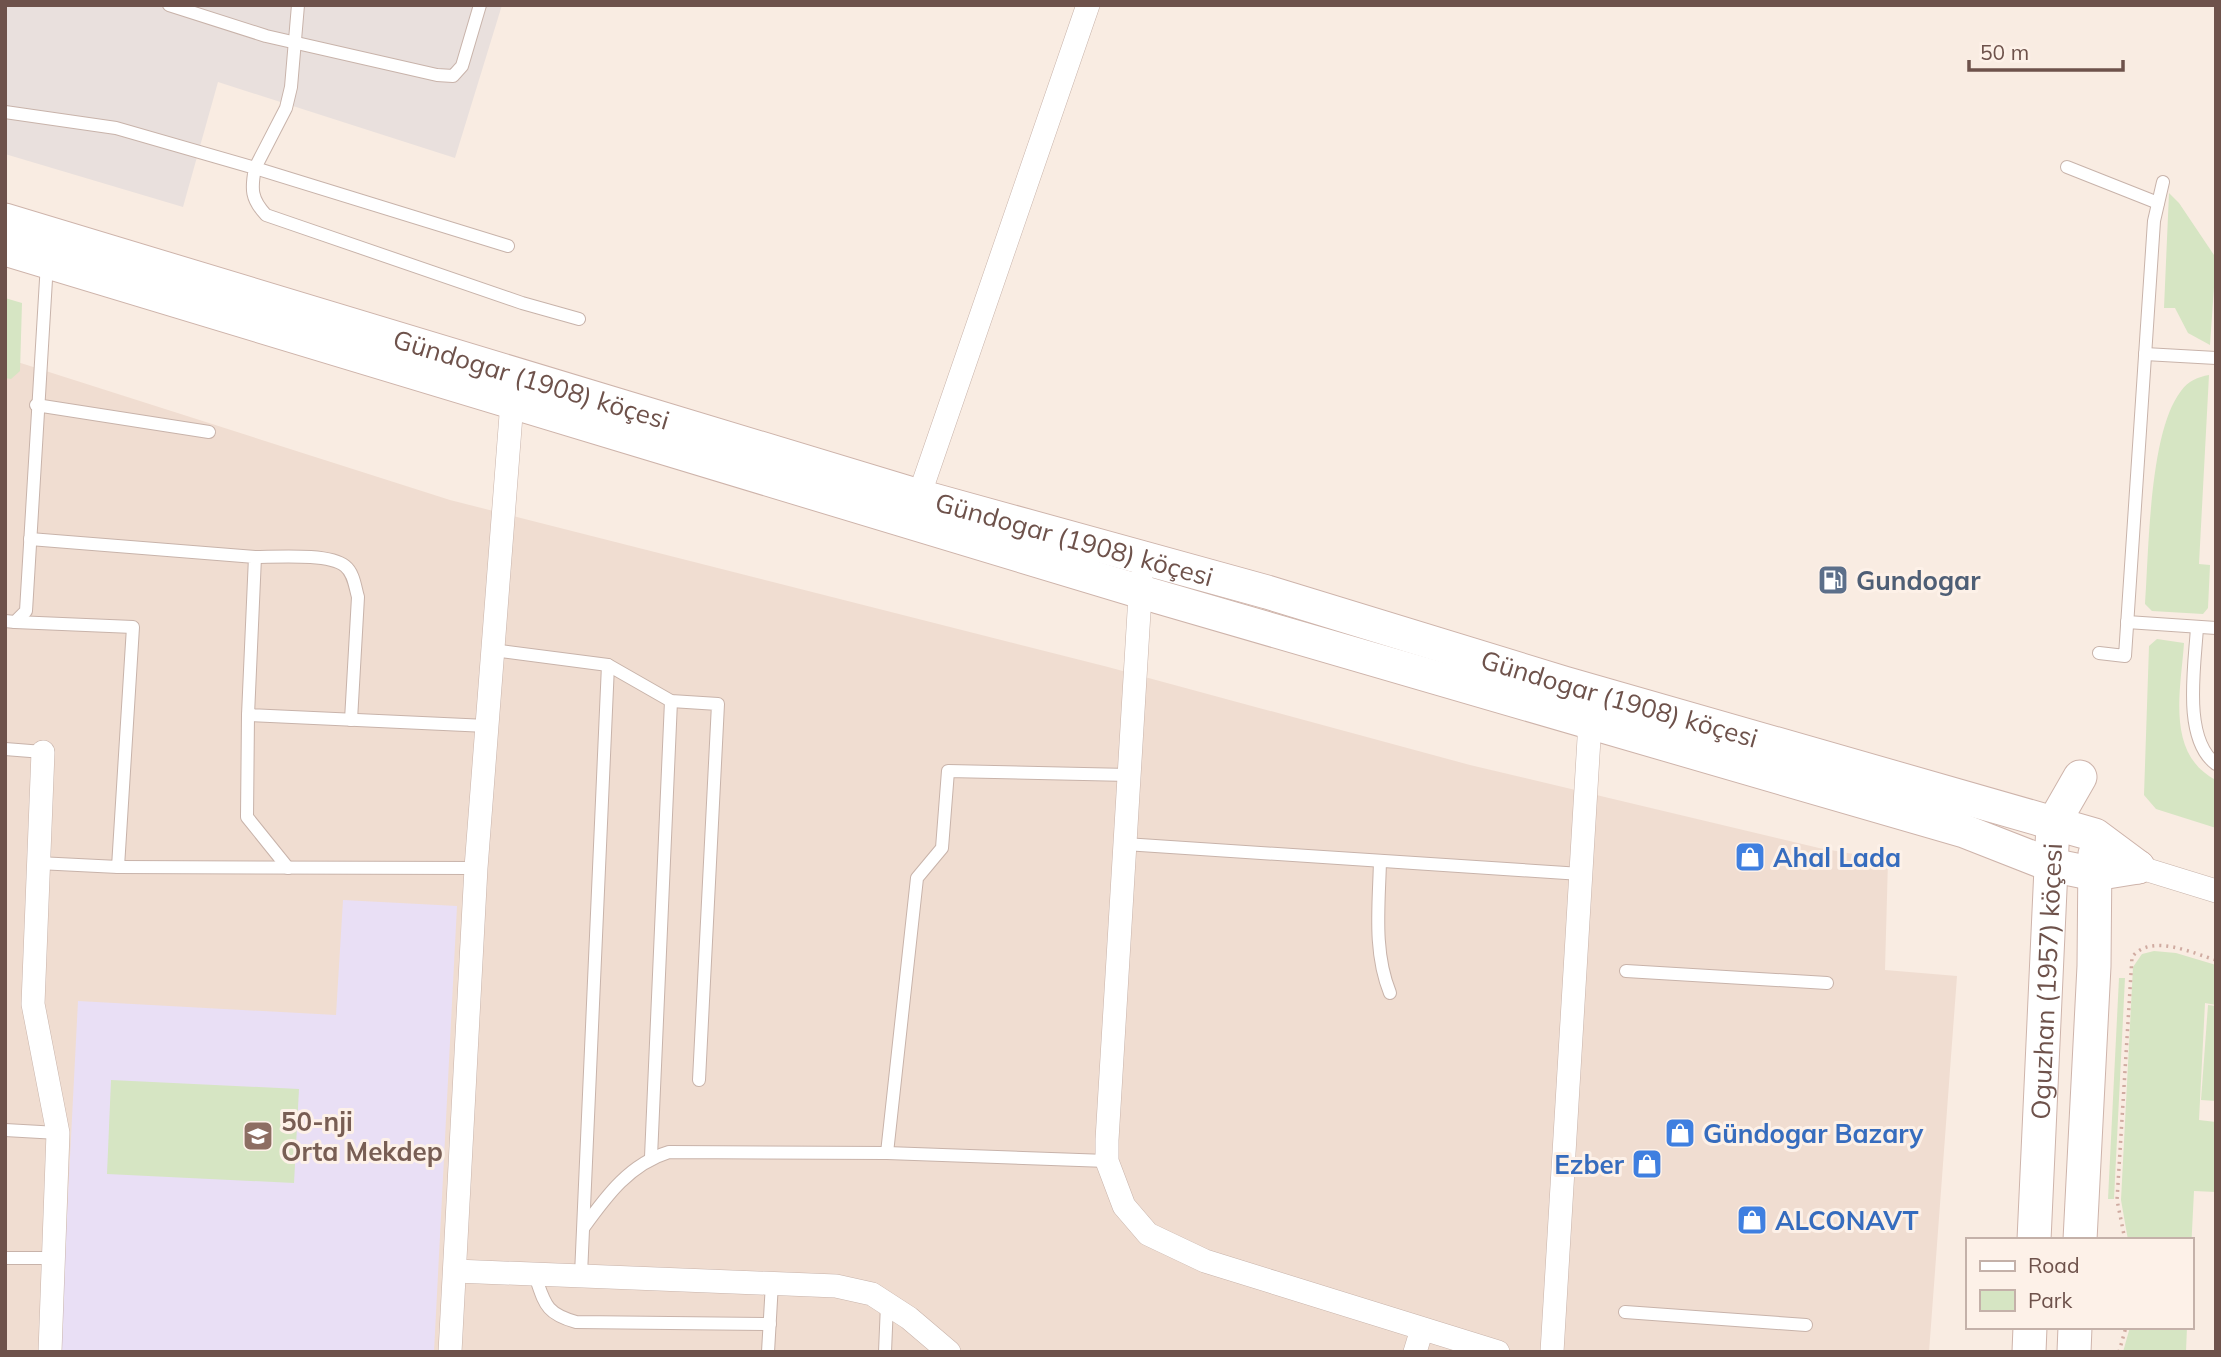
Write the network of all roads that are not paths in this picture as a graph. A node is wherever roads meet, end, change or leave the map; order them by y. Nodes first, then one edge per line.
1 (169, 5) edge
2 (298, 5) edge
3 (480, 5) edge
4 (1088, 5) edge
5 (296, 42) junction
6 (5, 112) edge
7 (2067, 167) dead end
8 (255, 168) junction
9 (2163, 182) dead end
10 (2158, 203) junction
11 (5, 220) edge
12 (508, 246) dead end
13 (5, 249) edge
14 (47, 261) junction
15 (579, 319) dead end
16 (2145, 354) junction
17 (2216, 358) edge
18 (515, 388) junction
19 (36, 405) junction
20 (209, 432) dead end
21 (919, 496) junction
22 (30, 539) junction
23 (255, 556) junction
24 (1145, 559) junction
25 (1138, 591) junction
26 (10, 621) edge
27 (2127, 622) junction
28 (2197, 627) junction
29 (2216, 628) edge
30 (493, 650) junction
31 (2099, 653) dead end
32 (608, 665) junction
33 (671, 701) junction
34 (248, 715) junction
35 (351, 720) junction
36 (1590, 722) junction
37 (487, 726) junction
38 (5, 749) edge
39 (43, 752) joint
40 (2216, 764) edge
41 (1129, 775) junction
42 (2053, 824) junction
43 (2095, 835) junction
44 (1125, 844) junction
45 (1380, 861) junction
46 (38, 863) junction
47 (2051, 864) junction
48 (118, 867) junction
49 (288, 867) junction
50 (2138, 867) junction
51 (476, 868) junction
52 (1581, 874) junction
53 (2095, 874) junction
54 (2216, 891) edge
55 (1626, 971) dead end
56 (1827, 982) dead end
57 (1390, 993) dead end
58 (699, 1080) dead end
59 (5, 1130) edge
60 (58, 1133) junction
61 (887, 1153) junction
62 (651, 1157) junction
63 (1107, 1161) junction
64 (584, 1227) junction
65 (2034, 1238) edge
66 (2080, 1238) edge
67 (5, 1258) edge
68 (53, 1258) junction
69 (455, 1271) junction
70 (534, 1273) junction
71 (581, 1275) junction
72 (772, 1283) junction
73 (887, 1304) junction
74 (1625, 1312) dead end
75 (770, 1324) junction
76 (1806, 1325) dead end
77 (1422, 1329) junction
78 (2031, 1329) edge
79 (2075, 1329) edge
80 (50, 1352) edge
81 (450, 1352) edge
82 (768, 1352) edge
83 (885, 1352) edge
84 (949, 1352) edge
85 (1415, 1352) edge
86 (1498, 1352) edge
87 (1552, 1352) edge
88 (2029, 1352) edge
89 (2074, 1352) edge

1 - 5 lane
2 - 5 lane
3 - 5 lane
4 - 21 street
5 - 8 lane
6 - 8 lane
7 - 10 lane
8 - 12 lane
8 - 15 lane
9 - 10 lane
10 - 16 lane
11 - 18 main road, Gündogar (1908) köçesi
13 - 14 main road, Gündogar (1908) köçesi
14 - 18 main road, Gündogar (1908) köçesi
14 - 19 lane
16 - 17 lane
16 - 27 lane
18 - 21 main road, Gündogar (1908) köçesi
18 - 25 main road, Gündogar (1908) köçesi
18 - 30 street
19 - 20 lane
19 - 22 lane
21 - 24 main road, Gündogar (1908) köçesi
22 - 23 lane
22 - 26 lane
23 - 34 lane
23 - 35 lane
24 - 25 street
24 - 42 main road, Gündogar (1908) köçesi
25 - 36 main road, Gündogar (1908) köçesi
25 - 41 street
26 - 48 lane
27 - 28 lane
27 - 31 lane
28 - 29 lane
28 - 40 lane
30 - 32 lane
30 - 37 street
32 - 33 lane
32 - 64 lane
33 - 58 lane
33 - 62 lane
34 - 35 lane
34 - 49 lane
35 - 37 lane
36 - 47 main road, Gündogar (1908) köçesi
36 - 52 street
37 - 51 street
38 - 39 lane
39 - 46 street
41 - 44 street
41 - 61 lane
42 - 43 main road, Gündogar (1908) köçesi
42 - 43 main road, Oguzhan (1957) köçesi
42 - 47 main road, Oguzhan (1957) köçesi
43 - 50 main road, Gündogar (1908) köçesi
43 - 53 main road, Oguzhan (1957) köçesi
44 - 45 lane
44 - 63 street
45 - 52 lane
45 - 57 lane
46 - 48 lane
46 - 60 street
47 - 53 main road, Gündogar (1908) köçesi
47 - 65 main road, Oguzhan (1957) köçesi
48 - 49 lane
49 - 51 lane
50 - 53 main road, Gündogar (1908) köçesi
50 - 54 street, Gündogar (1908) köçesi
51 - 69 street
52 - 87 street
53 - 66 main road, Oguzhan (1957) köçesi
55 - 56 lane
59 - 60 lane
60 - 68 street
61 - 62 lane
61 - 63 lane
62 - 64 lane
63 - 77 street
64 - 71 lane
67 - 68 lane
68 - 80 street
69 - 70 street
69 - 81 street
70 - 71 street
70 - 75 lane
71 - 72 street
72 - 73 street
72 - 75 lane
73 - 83 lane
73 - 84 street
74 - 76 lane
75 - 82 lane
77 - 85 street
77 - 86 street
78 - 88 main road
79 - 89 main road

